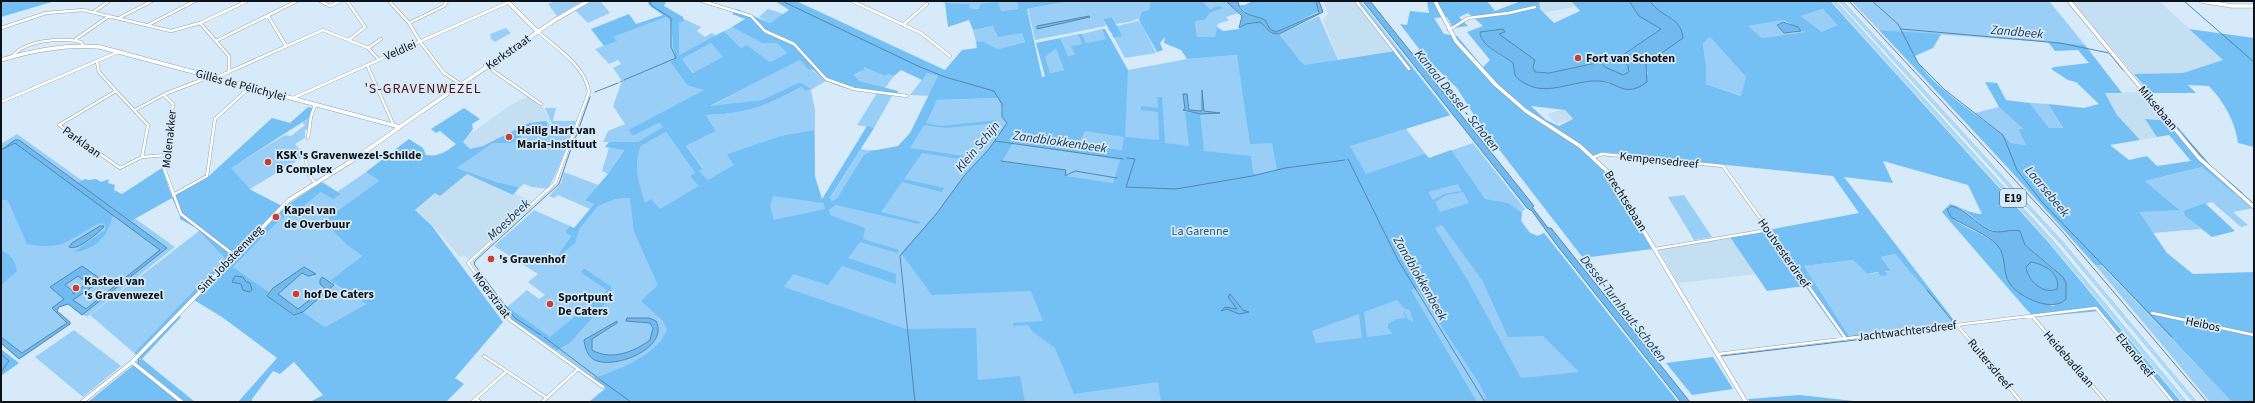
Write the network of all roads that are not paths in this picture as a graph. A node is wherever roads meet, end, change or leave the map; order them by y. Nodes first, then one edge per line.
1 (109, 1) edge
2 (152, 1) edge
3 (195, 1) edge
4 (247, 1) edge
5 (297, 1) edge
6 (320, 1) edge
7 (341, 1) edge
8 (347, 1) edge
9 (389, 1) edge
10 (447, 1) edge
11 (588, 1) edge
12 (702, 1) edge
13 (852, 1) edge
14 (1356, 1) edge
15 (1435, 1) edge
16 (1834, 1) edge
17 (1841, 1) edge
18 (2069, 1) edge
19 (2201, 1) edge
20 (508, 2) edge
21 (927, 4) dead end
22 (2254, 6) edge
23 (1535, 7) dead end
24 (94, 12) junction
25 (109, 16) junction
26 (268, 16) junction
27 (119, 18) junction
28 (200, 23) junction
29 (409, 23) junction
30 (903, 25) junction
31 (147, 26) junction
32 (1, 28) edge
33 (1448, 30) junction
34 (538, 32) junction
35 (381, 39) dead end
36 (76, 40) junction
37 (349, 40) junction
38 (216, 41) junction
39 (421, 41) junction
40 (83, 46) junction
41 (286, 46) junction
42 (368, 48) junction
43 (118, 52) junction
44 (12, 56) junction
45 (950, 56) dead end
46 (1, 60) edge
47 (378, 60) junction
48 (97, 62) junction
49 (367, 65) junction
50 (487, 66) junction
51 (1409, 69) dead end
52 (228, 71) junction
53 (210, 77) junction
54 (215, 78) junction
55 (462, 85) junction
56 (250, 87) junction
57 (116, 91) junction
58 (164, 95) junction
59 (907, 96) dead end
60 (291, 99) junction
61 (1, 102) edge
62 (541, 104) dead end
63 (315, 106) junction
64 (135, 110) junction
65 (395, 126) junction
66 (400, 127) junction
67 (308, 138) dead end
68 (166, 155) junction
69 (305, 156) dead end
70 (142, 157) junction
71 (1594, 157) junction
72 (1723, 166) joint
73 (315, 183) junction
74 (173, 195) junction
75 (2254, 207) edge
76 (1768, 230) junction
77 (1655, 249) junction
78 (234, 255) junction
79 (2096, 308) joint
80 (2152, 313) dead end
81 (2032, 316) junction
82 (1958, 325) junction
83 (2254, 335) edge
84 (1846, 339) junction
85 (1718, 354) junction
86 (484, 356) dead end
87 (132, 362) junction
88 (578, 369) junction
89 (507, 371) junction
90 (603, 387) dead end
91 (547, 398) junction
92 (476, 399) junction
93 (2194, 401) edge
94 (82, 402) edge
95 (182, 402) edge
96 (472, 402) edge
97 (480, 402) edge
98 (542, 402) edge
99 (1746, 402) edge
100 (2021, 402) edge
101 (2106, 402) edge
102 (2173, 402) edge
103 (2185, 402) edge

1 - 24 street
2 - 27 street
3 - 31 street
4 - 28 street
5 - 26 street
6 - 7 street
8 - 37 street
9 - 29 street
10 - 29 street
11 - 34 main road, Kerkstraat
12 - 59 street
13 - 30 street
14 - 51 street
15 - 33 main road, Brechtsebaan
16 - 103 highway, E19
17 - 93 highway, E19
18 - 75 main road, Miksebaan
19 - 22 main road
20 - 34 main road
20 - 39 street, Veldlei
21 - 30 street
23 - 33 street
24 - 25 street
24 - 32 street
25 - 27 street
25 - 36 street
26 - 38 street
26 - 41 street
27 - 31 street
28 - 31 street
28 - 38 street
29 - 39 street
30 - 45 street
33 - 71 main road, Brechtsebaan
34 - 50 main road, Kerkstraat
34 - 88 street, Moerstraat
35 - 42 street
36 - 40 street
36 - 44 street, Gillès de Pélichylei
37 - 41 street
37 - 42 street
38 - 52 street
39 - 47 street, Veldlei
39 - 55 street
40 - 43 main road, Gillès de Pélichylei
40 - 44 main road, Gillès de Pélichylei
41 - 52 street
42 - 47 street
43 - 48 street
43 - 53 main road, Gillès de Pélichylei
44 - 46 main road, Gillès de Pélichylei
47 - 49 street, Veldlei
48 - 57 street
48 - 61 street
49 - 60 street, Veldlei
49 - 65 street
50 - 55 main road, Kerkstraat
50 - 62 street
52 - 54 street
53 - 54 main road, Gillès de Pélichylei
53 - 58 street
54 - 56 main road, Gillès de Pélichylei
55 - 66 main road, Kerkstraat
56 - 60 main road, Gillès de Pélichylei
56 - 74 street
57 - 64 street
57 - 70 street, Parklaan
58 - 64 street
58 - 68 street, Molenakker
60 - 63 main road, Gillès de Pélichylei
63 - 65 main road, Gillès de Pélichylei
63 - 67 street
64 - 70 street
65 - 66 main road, Gillès de Pélichylei
66 - 73 main road, Sint Jobsteenweg
68 - 70 street, Parklaan
68 - 74 street, Molenakker
69 - 73 street
71 - 72 street, Kempensedreef
71 - 77 main road, Brechtsebaan
72 - 76 street, Houtvesterdreef
73 - 78 main road, Sint Jobsteenweg
74 - 78 street, Molenakker
76 - 77 street
76 - 84 street, Houtvesterdreef
77 - 85 main road, Brechtsebaan
78 - 87 main road, Sint Jobsteenweg
79 - 81 street, Jachtwachtersdreef
79 - 102 street, Elzendreef
80 - 83 street, Heibos
81 - 82 street, Jachtwachtersdreef
81 - 101 street, Heidebadlaan
82 - 84 street, Jachtwachtersdreef
82 - 100 street, Ruitersdreef
84 - 85 street, Jachtwachtersdreef
85 - 99 main road, Brechtsebaan
86 - 89 street
87 - 94 main road, Sint Jobsteenweg
87 - 95 main road
88 - 90 street, Moerstraat
88 - 91 street
89 - 91 street
89 - 92 street
91 - 98 street
92 - 96 street
92 - 97 street

